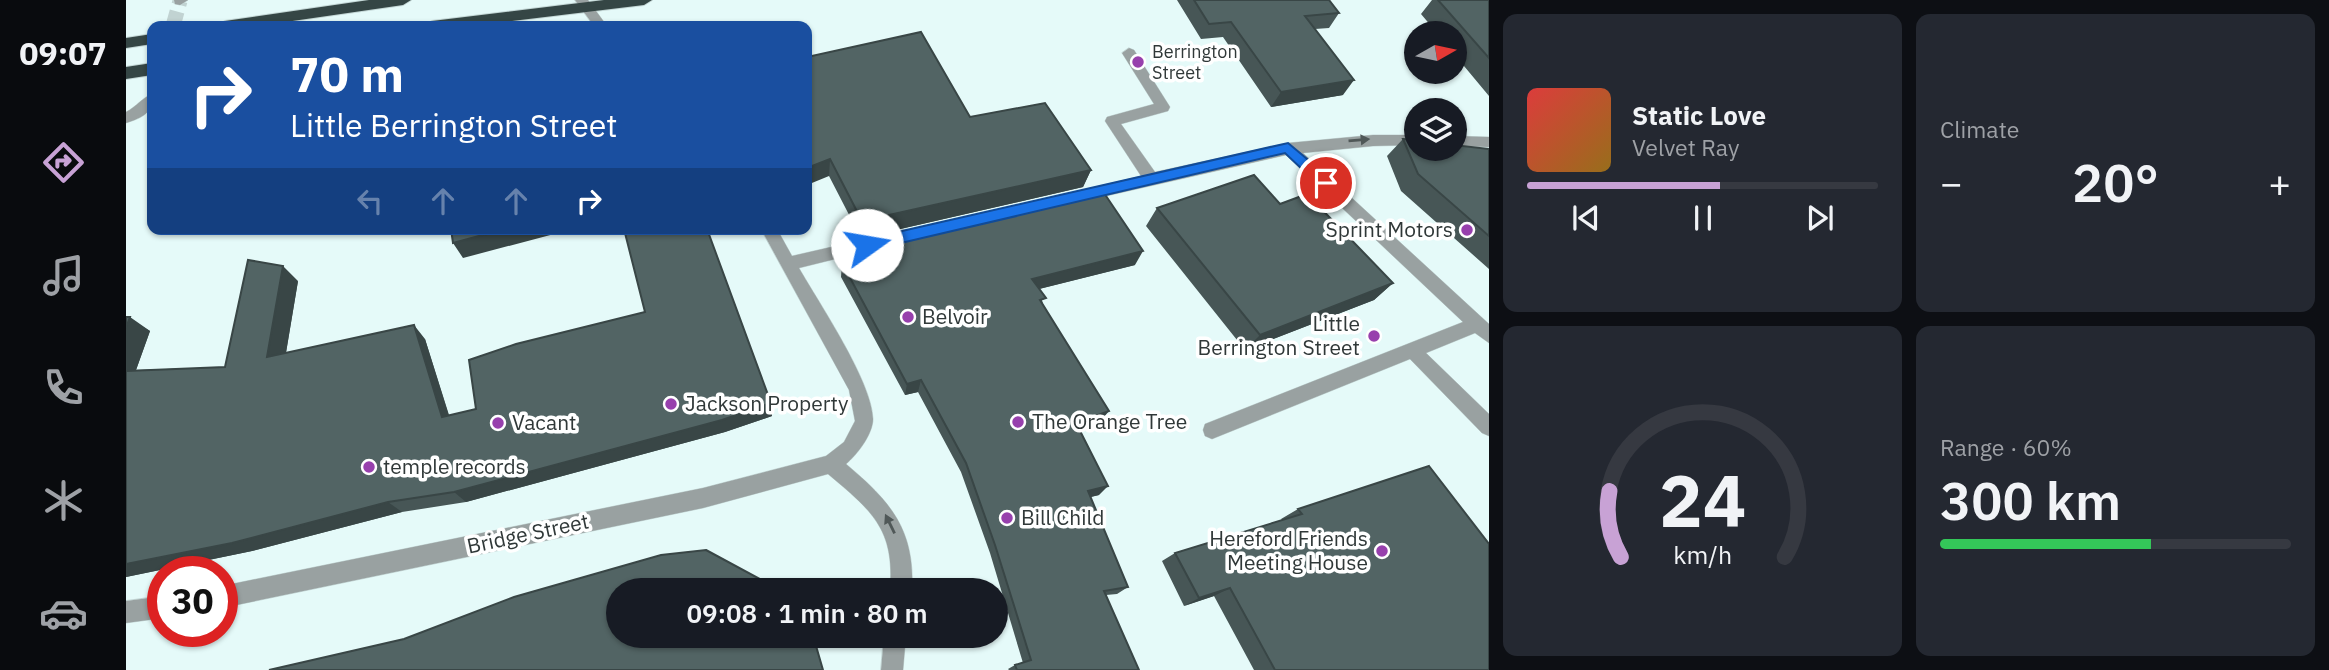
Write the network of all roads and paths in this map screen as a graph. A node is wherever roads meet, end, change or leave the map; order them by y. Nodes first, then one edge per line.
1 (403, 0) edge
2 (644, 0) edge
3 (584, 4) edge
4 (259, 21) edge
5 (467, 21) edge
6 (597, 21) edge
7 (147, 40) edge
8 (126, 43) edge
9 (1129, 53) dead end
10 (147, 70) edge
11 (126, 73) edge
12 (147, 105) edge
13 (126, 118) edge
14 (1404, 140) edge
15 (1467, 141) edge
16 (1489, 142) edge
17 (1288, 148) junction
18 (1151, 179) junction
19 (1057, 201) edge
20 (773, 235) edge
21 (910, 235) edge
22 (790, 263) junction
23 (1483, 330) edge
24 (1414, 352) junction
25 (1489, 427) edge
26 (1212, 430) dead end
27 (831, 464) junction
28 (901, 578) edge
29 (238, 594) edge
30 (147, 609) edge
31 (126, 612) edge
32 (894, 648) edge
33 (892, 670) edge

1 - 4 highway
2 - 3 highway
3 - 5 highway
3 - 6 street
7 - 8 highway
9 - 18 street
10 - 11 highway
12 - 13 street
17 -> 14 street
15 - 16 street
17 - 18 street
17 - 23 street
18 - 19 street
20 - 22 street
21 - 22 street
22 - 27 street
23 - 24 street
24 - 25 street
24 - 26 street
28 -> 27 street
27 - 29 street, Bridge Street
30 - 31 street
32 - 33 street

